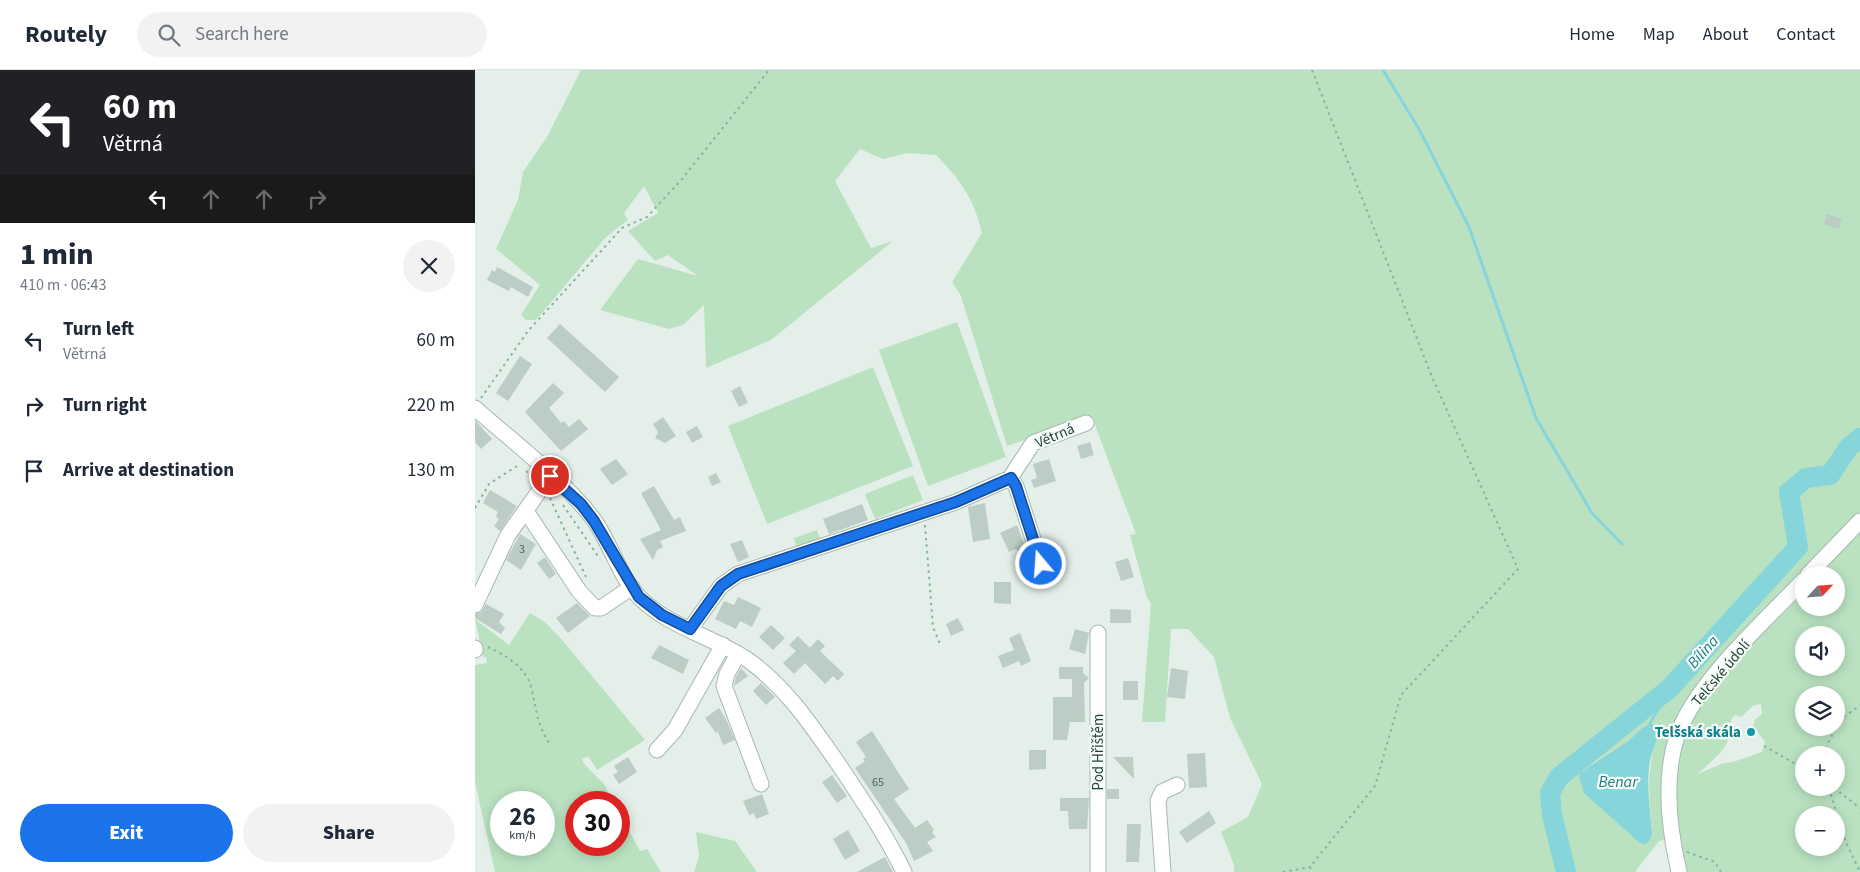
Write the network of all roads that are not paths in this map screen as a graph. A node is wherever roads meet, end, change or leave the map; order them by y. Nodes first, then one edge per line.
1 (477, 404) edge
2 (1086, 424) dead end
3 (550, 476) junction
4 (1011, 478) junction
5 (526, 511) junction
6 (1860, 521) edge
7 (1041, 564) dead end
8 (1817, 566) edge
9 (632, 588) junction
10 (1795, 589) edge
11 (475, 605) edge
12 (690, 629) junction
13 (1098, 633) dead end
14 (723, 646) junction
15 (738, 654) junction
16 (657, 750) dead end
17 (761, 784) dead end
18 (1177, 785) dead end
19 (904, 872) edge
20 (1098, 872) edge
21 (1163, 872) edge
22 (1679, 872) edge

1 - 3 street
2 - 4 street, Větrná
3 - 5 street
3 - 9 street
4 - 7 street
4 - 12 street
5 - 9 street
5 - 11 street
6 - 8 street
9 - 12 street
10 - 22 street, Telčské údolí
12 - 14 street
13 - 20 street, Pod Hřištěm
14 - 15 street
14 - 16 street
15 - 17 street
15 - 19 street
18 - 21 street

